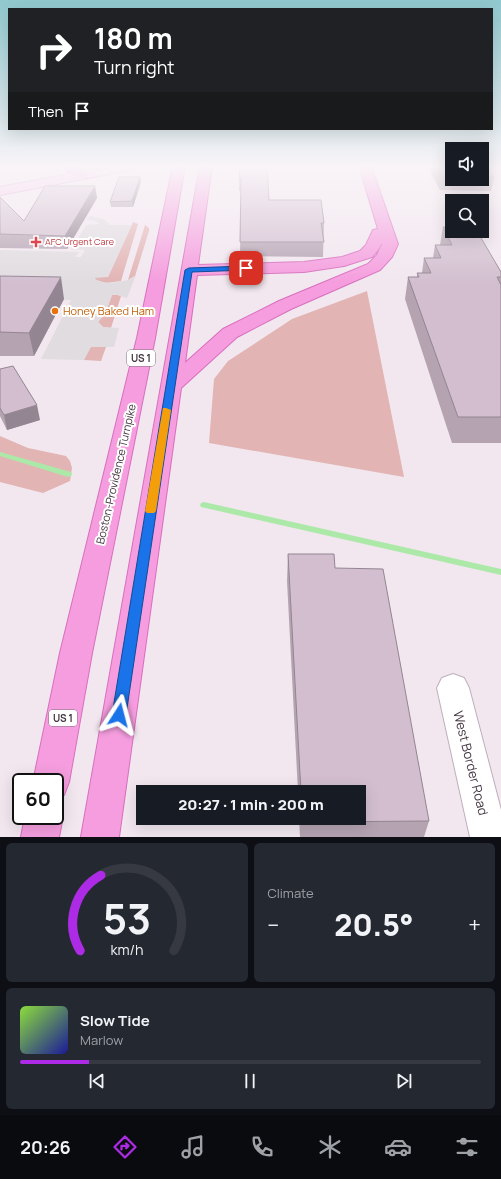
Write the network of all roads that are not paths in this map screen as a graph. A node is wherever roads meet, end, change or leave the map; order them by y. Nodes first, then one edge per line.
1 (172, 205) edge
2 (200, 205) edge
3 (378, 205) edge
4 (382, 216) junction
5 (189, 270) junction
6 (170, 387) junction
7 (453, 688) dead end
8 (53, 773) edge
9 (42, 825) edge
10 (40, 837) edge
11 (100, 837) edge
12 (489, 837) edge

1 - 8 main road, Boston-Providence Turnpike / US 1
2 - 5 main road
3 - 4 main road
4 - 5 main road
4 - 6 main road
5 - 6 main road
6 - 11 main road
7 - 12 street, West Border Road
9 - 10 main road

